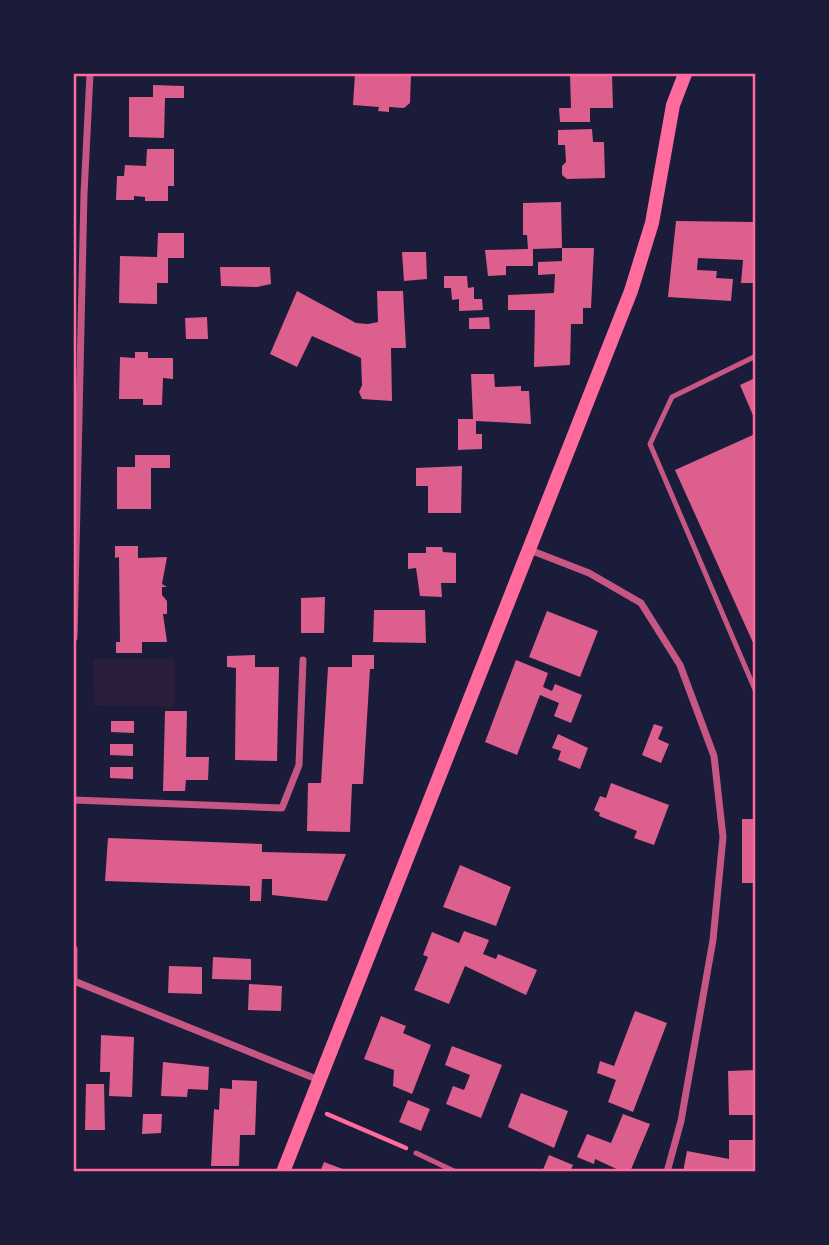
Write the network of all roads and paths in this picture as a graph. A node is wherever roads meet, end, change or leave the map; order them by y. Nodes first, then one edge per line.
1 (90, 74) edge
2 (685, 74) edge
3 (74, 194) edge
4 (83, 194) junction
5 (755, 356) edge
6 (530, 550) junction
7 (74, 638) edge
8 (303, 660) dead end
9 (755, 692) edge
10 (74, 800) edge
11 (74, 949) edge
12 (74, 982) edge
13 (319, 1080) junction
14 (309, 1106) junction
15 (416, 1153) joint
16 (284, 1171) edge
17 (456, 1171) edge
18 (667, 1171) edge

1 - 4 street
2 - 6 main road
3 - 4 street
4 - 7 street
5 - 9 lane
6 - 13 main road
6 - 18 street
8 - 10 street
11 - 12 street
12 - 13 street
13 - 14 main road
14 - 15 path
14 - 16 main road
15 - 17 lane

